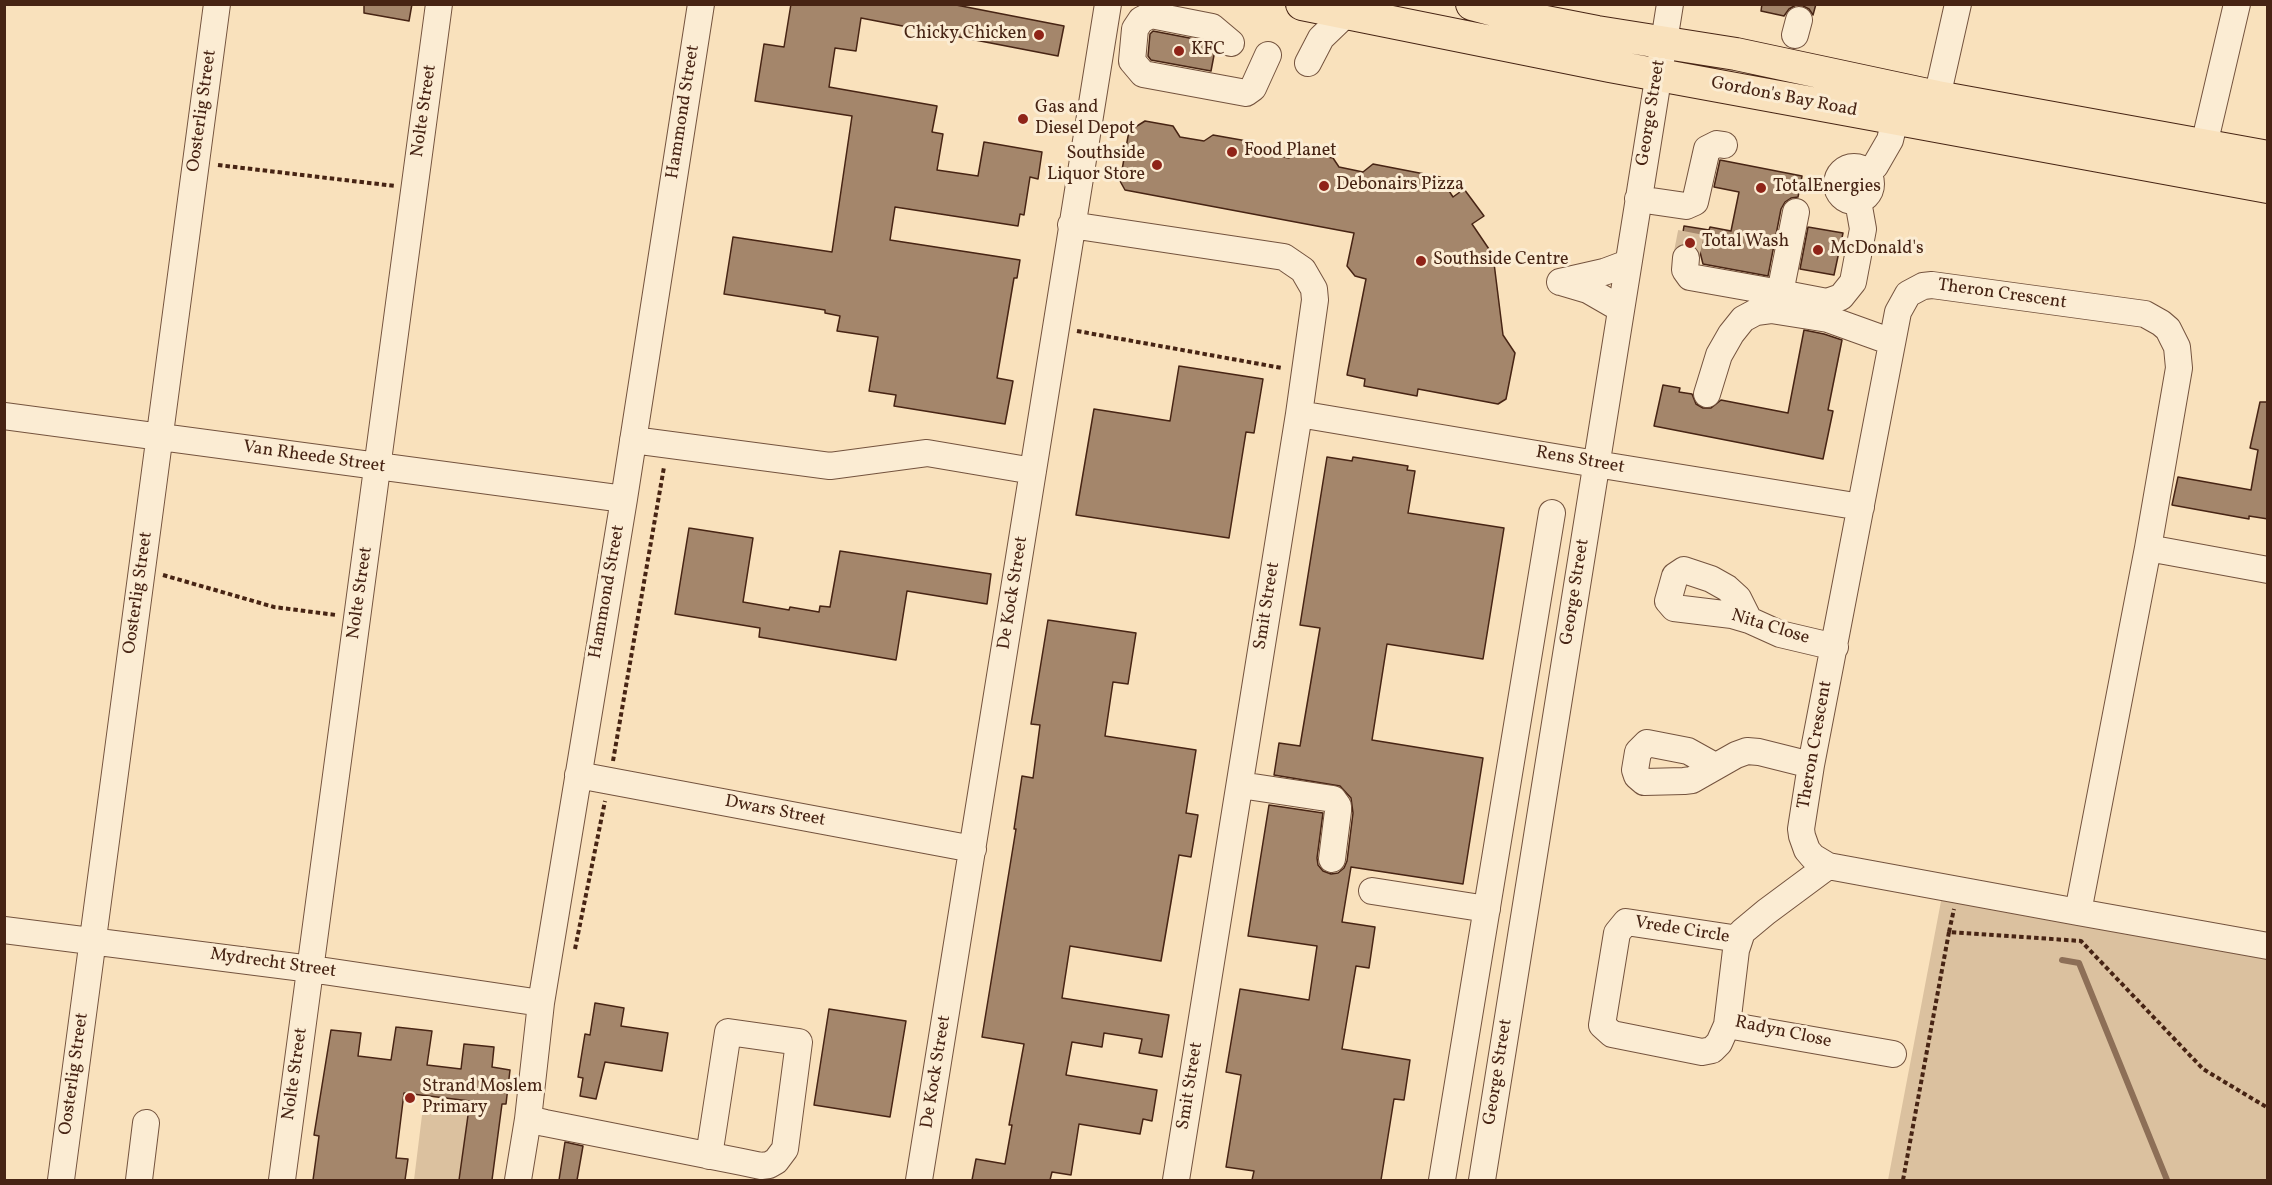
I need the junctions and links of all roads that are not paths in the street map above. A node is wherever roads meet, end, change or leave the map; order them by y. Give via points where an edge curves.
1 (217, 4) edge
2 (439, 4) edge
3 (701, 4) edge
4 (1108, 4) edge
5 (1302, 4) edge
6 (1473, 4) edge
7 (1670, 4) edge
8 (1958, 4) edge
9 (2236, 4) edge
10 (1347, 14) junction
11 (1664, 42) junction
12 (1231, 43) dead end
13 (1268, 55) dead end
14 (1308, 63) dead end
15 (1658, 75) junction
16 (1934, 111) junction
17 (1895, 119) junction
18 (1724, 144) dead end
19 (2268, 157) edge
20 (2200, 160) junction
21 (2268, 187) edge
22 (1638, 199) junction
23 (1796, 212) dead end
24 (1071, 225) junction
25 (1686, 258) tunnel mouth
26 (1628, 263) junction
27 (1780, 293) junction
28 (1621, 309) junction
29 (1892, 342) junction
30 (1707, 394) dead end
31 (1299, 414) junction
32 (4, 416) edge
33 (160, 437) junction
34 (633, 440) junction
35 (1596, 464) junction
36 (378, 466) junction
37 (1033, 471) junction
38 (624, 499) junction
39 (1861, 507) junction
40 (1552, 513) dead end
41 (2148, 548) junction
42 (2268, 570) edge
43 (1749, 620) junction
44 (1835, 647) junction
45 (1529, 649) junction
46 (1566, 656) junction
47 (1811, 765) junction
48 (1715, 766) junction
49 (578, 775) junction
50 (1240, 785) junction
51 (973, 849) junction
52 (1332, 859) dead end
53 (1828, 866) junction
54 (1372, 891) dead end
55 (1487, 909) junction
56 (2078, 912) junction
57 (4, 930) edge
58 (1739, 939) junction
59 (93, 941) junction
60 (2268, 946) edge
61 (311, 969) junction
62 (542, 1003) junction
63 (1727, 1024) junction
64 (1893, 1054) dead end
65 (1463, 1055) junction
66 (1501, 1060) junction
67 (528, 1119) junction
68 (146, 1123) dead end
69 (709, 1155) junction
70 (61, 1180) edge
71 (139, 1180) edge
72 (282, 1180) edge
73 (518, 1180) edge
74 (920, 1180) edge
75 (1176, 1180) edge
76 (1442, 1180) edge
77 (1482, 1180) edge

1 - 33 street, Oosterlig Street
2 - 36 street, Nolte Street
3 - 34 street, Hammond Street
4 - 24 street, De Kock Street
5 - 10 main road, Gordon's Bay Road
6 - 11 main road, Gordon's Bay Road via 1531,19
7 - 11 street, George Street
8 - 16 street
9 - 20 street
10 - 14 street via 1321,38
10 - 15 main road, Gordon's Bay Road
11 - 15 street, George Street
11 - 16 main road, Gordon's Bay Road via 1736,54
12 - 13 street via 1212,27 1150,15 1135,29 1132,61 1143,75 1246,93 1253,88
15 - 17 main road, Gordon's Bay Road
15 - 22 street, George Street
16 - 17 main road, Gordon's Bay Road
16 - 20 main road, Gordon's Bay Road
17 - 27 street via 1890,140 1867,172 1871,186 1858,201 1863,229 1850,288 1827,302
18 - 22 street via 1707,149 1689,217
19 - 20 main road, Gordon's Bay Road
20 - 21 main road, Gordon's Bay Road
22 - 26 street, George Street
23 - 27 street
24 - 31 street, Smit Street via 1273,254 1295,262 1310,279 1316,300
24 - 37 street, De Kock Street
25 - 27 street via 1685,270 1690,277
26 - 28 street, George Street
26 - 28 street via 1560,282 1588,290
28 - 35 street, George Street
29 - 30 street via 1828,319 1771,310 1756,312 1743,319 1731,334 1719,355
29 - 39 street, Theron Crescent
29 - 41 street, Theron Crescent via 1904,299 1915,289 1932,285 2145,314 2161,323 2177,347 2179,368
31 - 35 street, Rens Street
31 - 50 street, Smit Street
32 - 33 street, Van Rheede Street
33 - 36 street, Van Rheede Street
33 - 59 street, Oosterlig Street
34 - 37 street via 830,466 927,453
34 - 38 street, Hammond Street
35 - 39 street, Rens Street
35 - 46 street, George Street
36 - 38 street, Van Rheede Street
36 - 61 street, Nolte Street
37 - 51 street, De Kock Street
38 - 49 street, Hammond Street
39 - 44 street, Theron Crescent
40 - 45 street, George Street
41 - 42 street
41 - 56 street, Theron Crescent
43 - 43 street, Nita Close via 1670,605 1668,597 1675,576 1684,570 1727,588
43 - 44 street, Nita Close via 1780,634
44 - 47 street, Theron Crescent
45 - 46 street
45 - 55 street, George Street
46 - 66 street, George Street
47 - 48 street via 1747,751
47 - 53 street, Theron Crescent via 1802,836 1813,857
48 - 48 street via 1692,780 1644,782 1635,770 1638,752 1647,743 1688,751
49 - 51 street, Dwars Street
49 - 62 street, Hammond Street
50 - 52 street via 1333,799 1338,811
50 - 75 street, Smit Street
51 - 74 street, De Kock Street
53 - 56 street
53 - 58 street via 1759,918
54 - 55 street
55 - 65 street, George Street
56 - 60 street
57 - 59 street, Mydrecht Street
58 - 63 street, Radyn Close
58 - 63 street, Vrede Circle via 1626,922 1617,933 1601,1021 1612,1034 1702,1052 1719,1043
59 - 61 street, Mydrecht Street
59 - 70 street, Oosterlig Street
61 - 62 street, Mydrecht Street
61 - 72 street, Nolte Street
62 - 67 street, Hammond Street
63 - 64 street, Radyn Close
65 - 66 street
65 - 76 street, George Street
66 - 77 street, George Street
67 - 69 street
67 - 73 street, Hammond Street
68 - 71 street
69 - 69 street via 761,1166 782,1155 799,1042 728,1032

